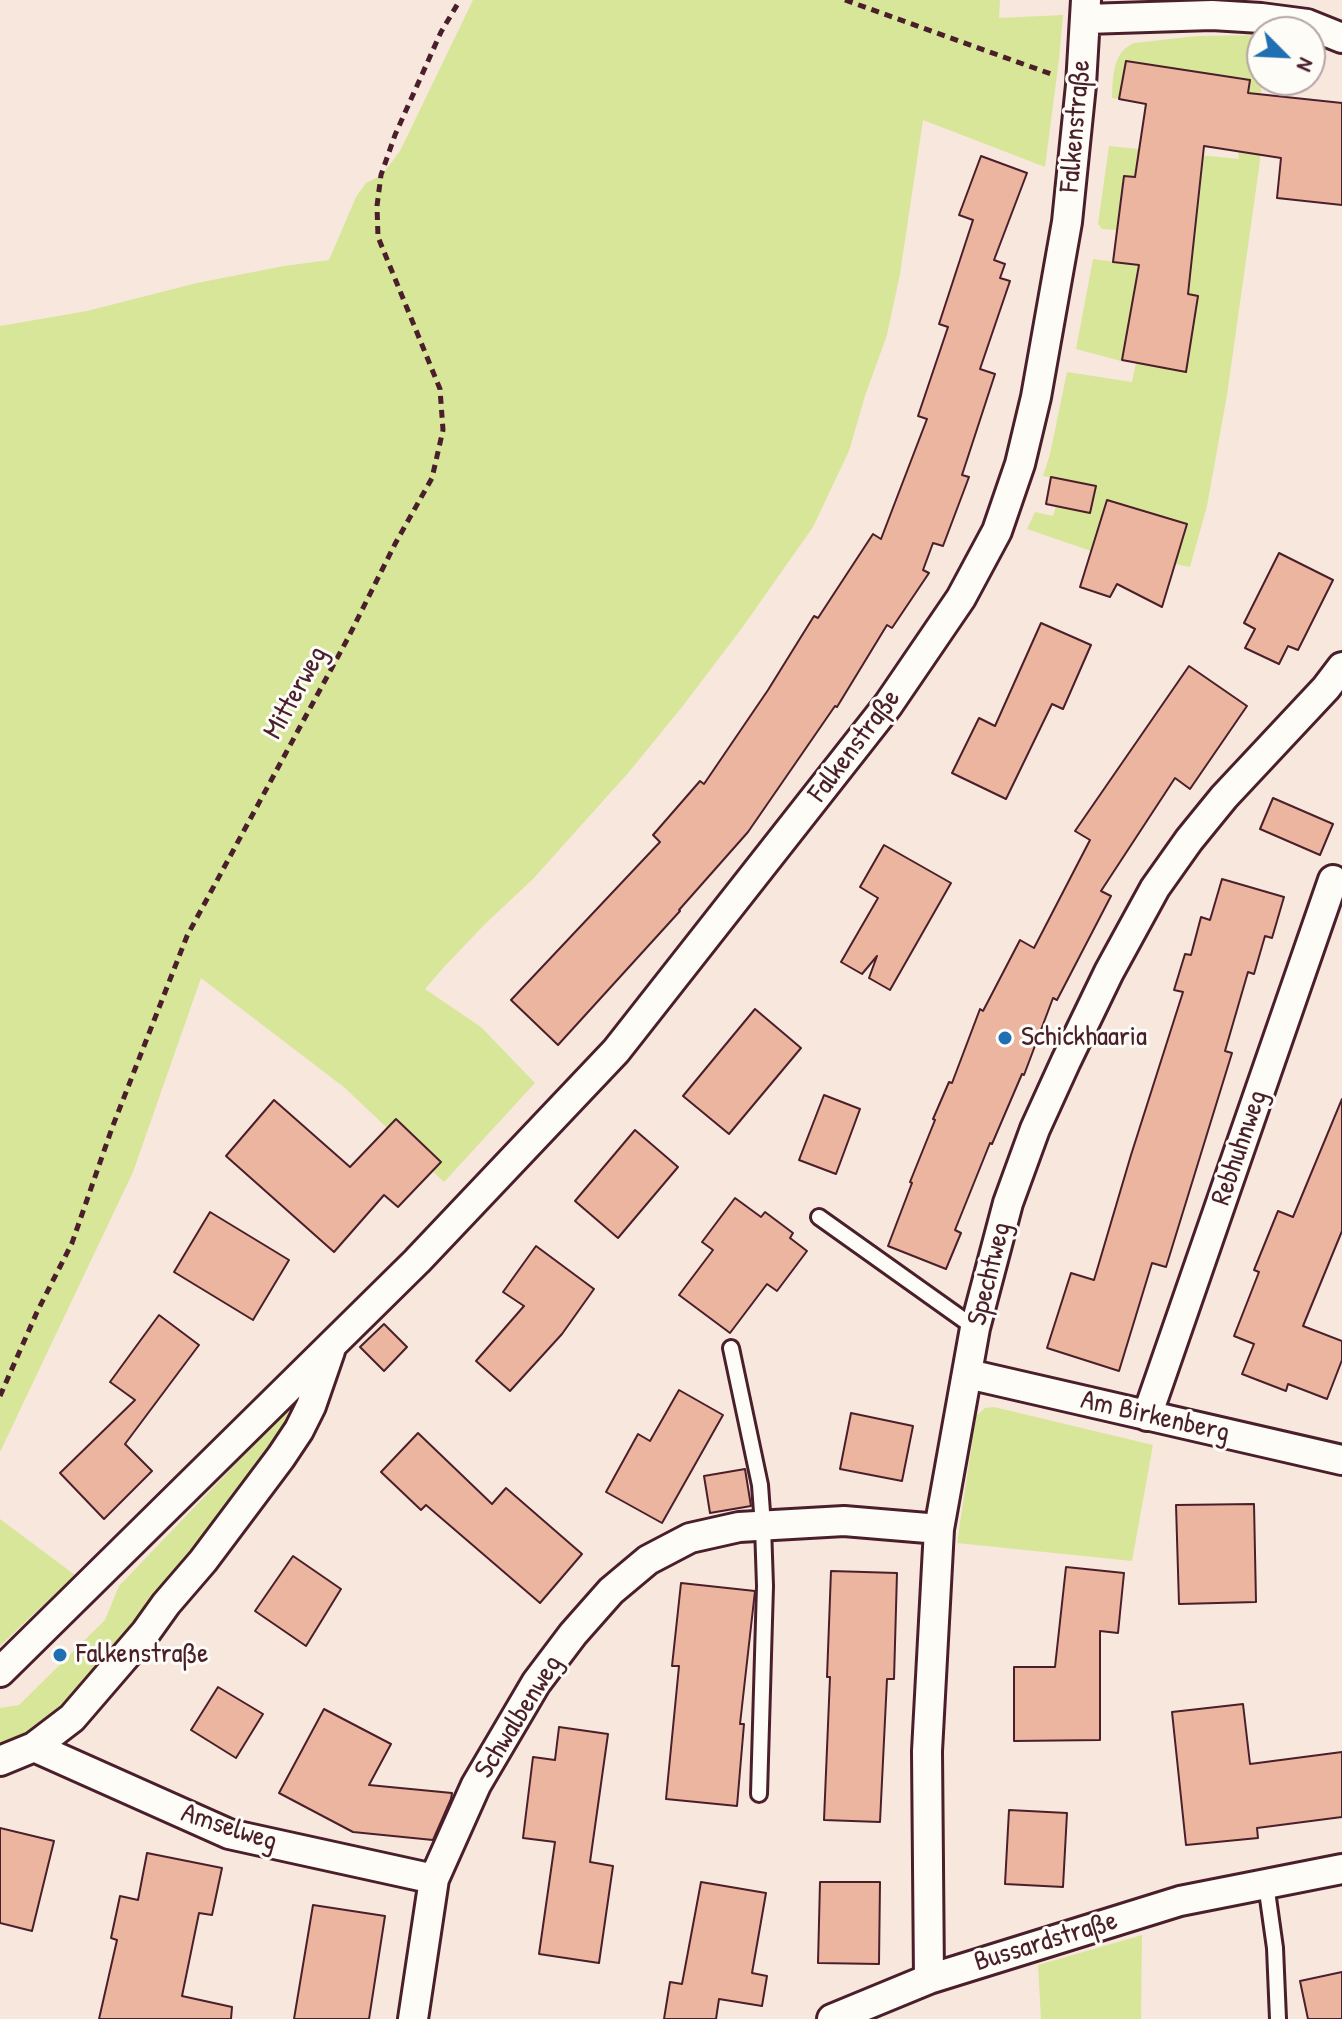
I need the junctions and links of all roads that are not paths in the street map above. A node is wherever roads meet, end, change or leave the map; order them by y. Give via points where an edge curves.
1 (1086, 10) edge
2 (1342, 38) edge
3 (1342, 667) edge
4 (1333, 880) dead end
5 (819, 1217) dead end
6 (975, 1328) junction
7 (331, 1346) junction
8 (731, 1348) dead end
9 (968, 1374) junction
10 (1147, 1416) junction
11 (1342, 1460) edge
12 (763, 1526) junction
13 (939, 1529) junction
14 (0, 1672) edge
15 (34, 1747) junction
16 (0, 1761) edge
17 (759, 1794) dead end
18 (1342, 1869) edge
19 (434, 1879) junction
20 (1266, 1884) junction
21 (929, 1979) junction
22 (413, 2019) edge
23 (832, 2019) edge
24 (1278, 2019) edge

1 - 2 street via 1249,17 1307,24
1 - 7 street, Falkenstraße via 1067,222 1036,397 997,531 961,598 888,705 616,1051
3 - 6 street, Spechtweg via 1224,797 1155,888 1035,1129 1008,1203
4 - 10 street, Rebhuhnweg
5 - 6 lane
6 - 9 street, Spechtweg
7 - 14 street, Falkenstraße
7 - 15 street, Falkenstraße via 311,1406 281,1457 146,1632 72,1718
8 - 12 lane via 760,1485
9 - 10 street, Am Birkenberg
9 - 13 street, Spechtweg
10 - 11 street, Am Birkenberg
12 - 13 street, Schwalbenweg via 844,1521
12 - 17 lane
12 - 19 street, Schwalbenweg via 690,1538 648,1560 611,1591 536,1683 476,1785
13 - 21 street, Spechtweg via 927,1751
15 - 16 street, Falkenstraße
15 - 19 street, Amselweg via 229,1834
18 - 20 street, Bussardstraße
19 - 22 street, Schwalbenweg
20 - 21 street, Bussardstraße via 1180,1901
20 - 24 lane
21 - 23 street, Bussardstraße

